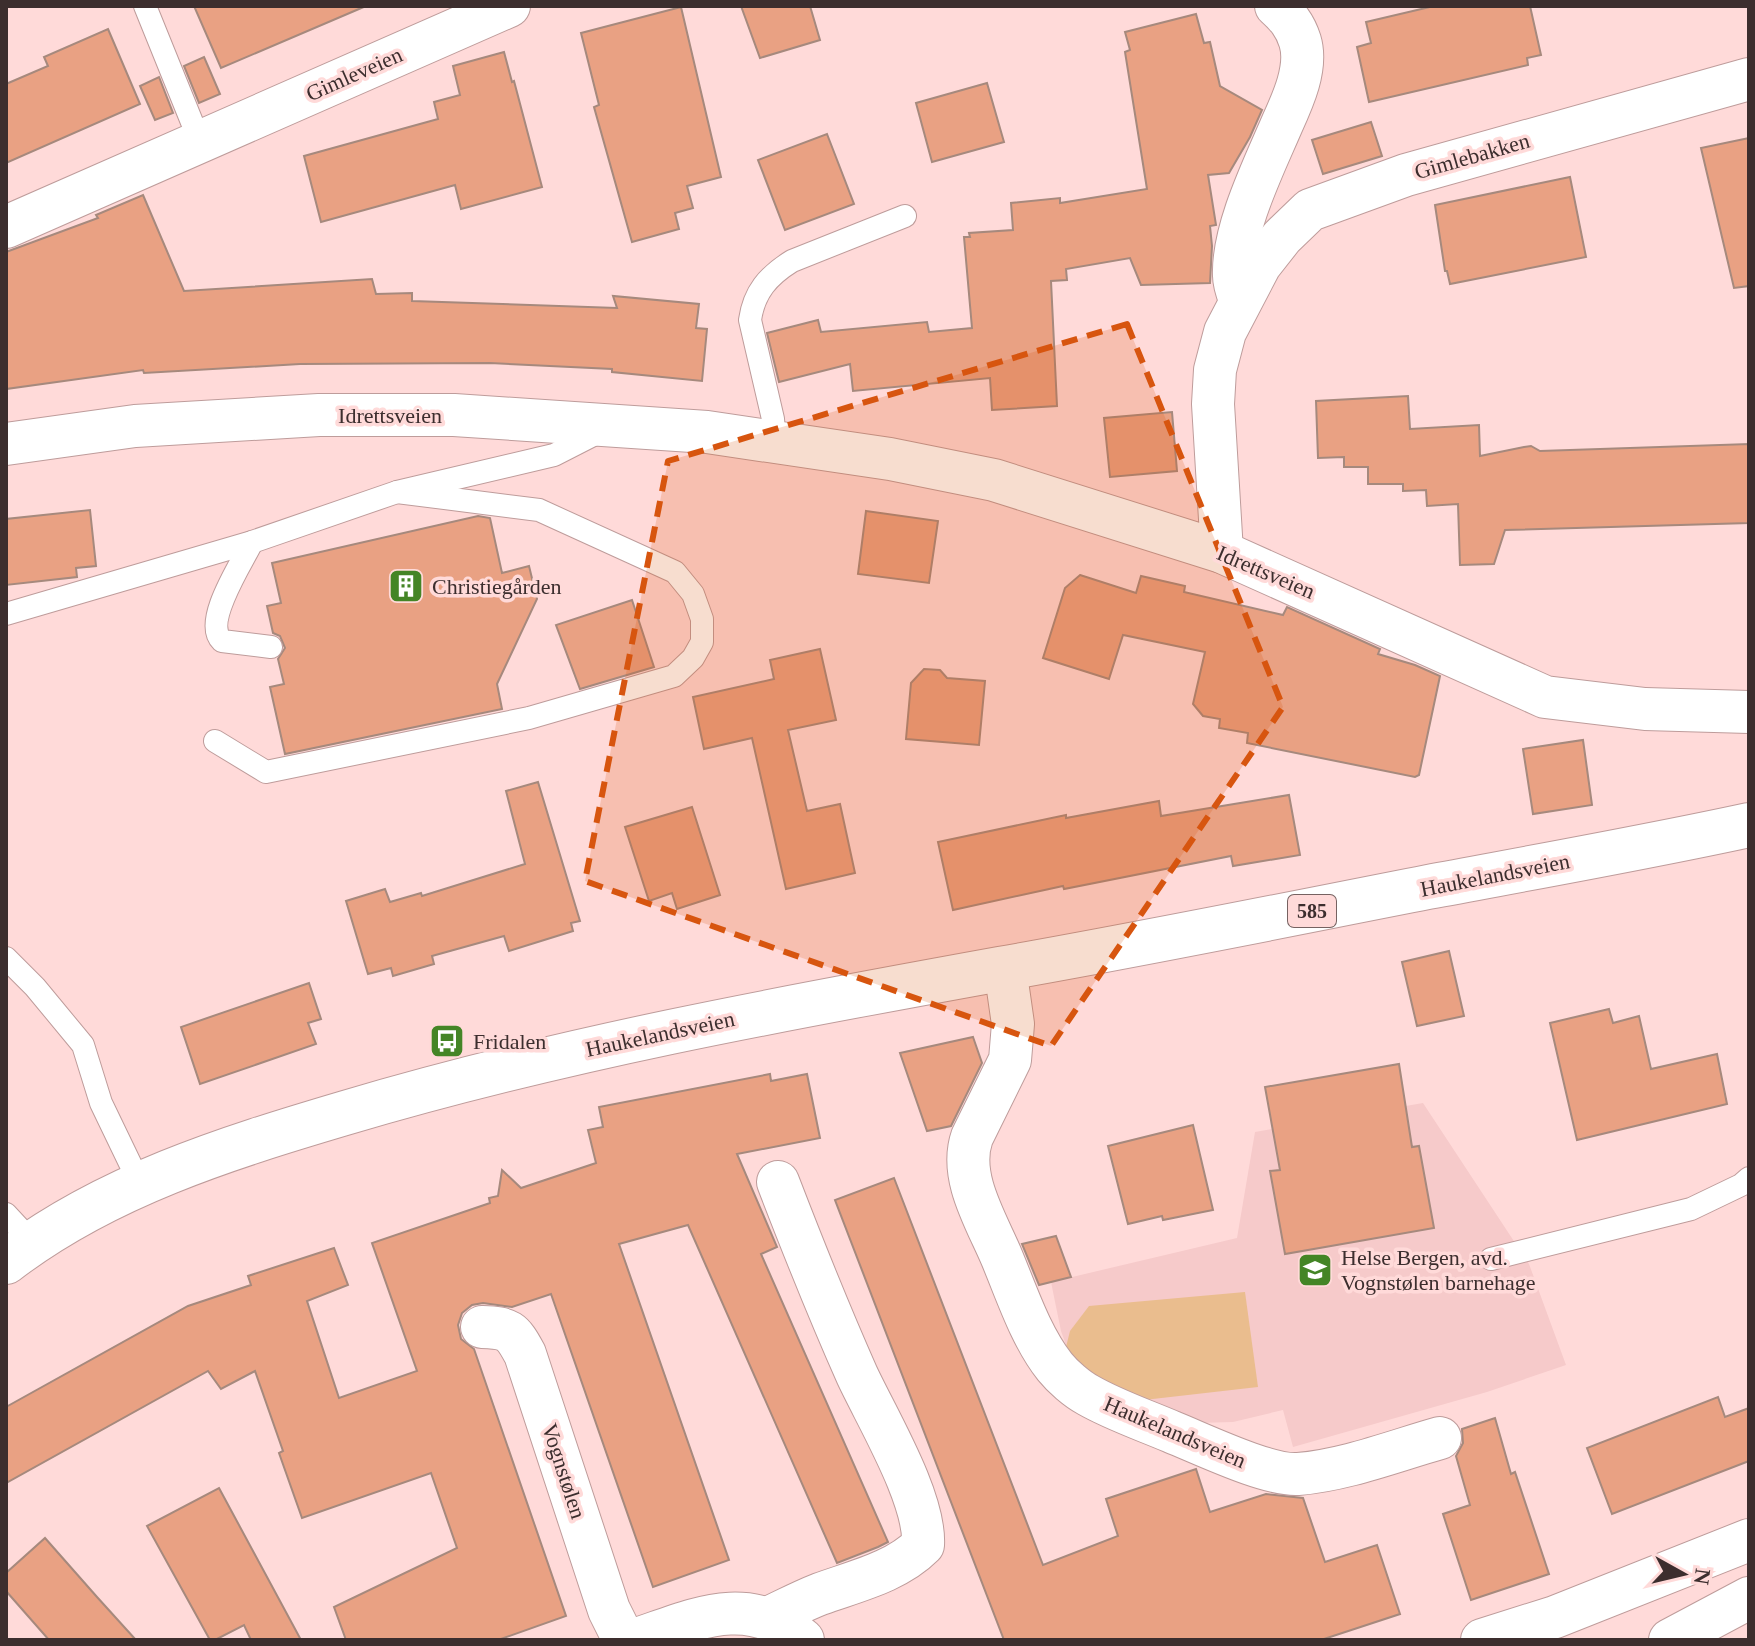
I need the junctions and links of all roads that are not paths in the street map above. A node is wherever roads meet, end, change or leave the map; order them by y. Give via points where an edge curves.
1 (145, 6) edge
2 (509, 6) edge
3 (1276, 6) edge
4 (1749, 79) edge
5 (200, 142) junction
6 (905, 216) dead end
7 (8, 220) edge
8 (1240, 301) junction
9 (615, 424) junction
10 (775, 442) junction
11 (6, 444) edge
12 (397, 492) junction
13 (252, 542) junction
14 (1222, 552) junction
15 (6, 614) edge
16 (271, 647) dead end
17 (1749, 712) edge
18 (215, 741) dead end
19 (1749, 825) edge
20 (6, 958) edge
21 (1005, 968) junction
22 (57, 991) dead end
23 (83, 1045) junction
24 (1749, 1178) edge
25 (778, 1182) dead end
26 (140, 1184) junction
27 (15, 1240) edge
28 (1491, 1259) dead end
29 (482, 1327) dead end
30 (1440, 1438) dead end
31 (1749, 1540) edge
32 (1749, 1598) edge
33 (785, 1629) edge
34 (624, 1640) edge
35 (634, 1640) edge
36 (1482, 1640) edge
37 (1670, 1640) edge

1 - 5 lane
2 - 5 street, Gimleveien
3 - 8 street via 1291,19 1301,43 1301,70 1234,256 1233,280
4 - 8 street, Gimlebakken via 1406,175 1310,210 1260,265
5 - 7 street, Gimleveien
6 - 10 lane via 792,261 765,282 750,320
8 - 14 street, Gimlebakken via 1215,370
9 - 10 street, Idrettsveien
9 - 11 street, Idrettsveien via 454,415 319,415 135,426
9 - 12 lane via 554,455
10 - 14 street, Idrettsveien via 994,480
12 - 13 lane
12 - 18 lane via 539,510 675,572 693,594 702,619 702,642 674,676 529,718 266,772
13 - 15 lane
13 - 16 lane via 215,625 222,641
14 - 17 street, Idrettsveien via 1545,697 1645,709
19 - 21 main road, Haukelandsveien / 585
20 - 23 lane
21 - 26 main road, Haukelandsveien / 585 via 514,1066 304,1125
21 - 30 street, Haukelandsveien via 1012,1051 972,1137 968,1165 1020,1300 1058,1370 1086,1394 1119,1410 1249,1464 1294,1475 1332,1470
22 - 23 lane
23 - 26 lane via 101,1103
24 - 28 lane via 1691,1209
25 - 33 street via 904,1474 924,1534 923,1545 901,1562 821,1594
26 - 27 main road, Haukelandsveien / 585
29 - 34 street, Vognstølen via 503,1328 525,1354 609,1610
31 - 36 street via 1555,1617
32 - 37 street
33 - 35 street via 750,1613 730,1611

